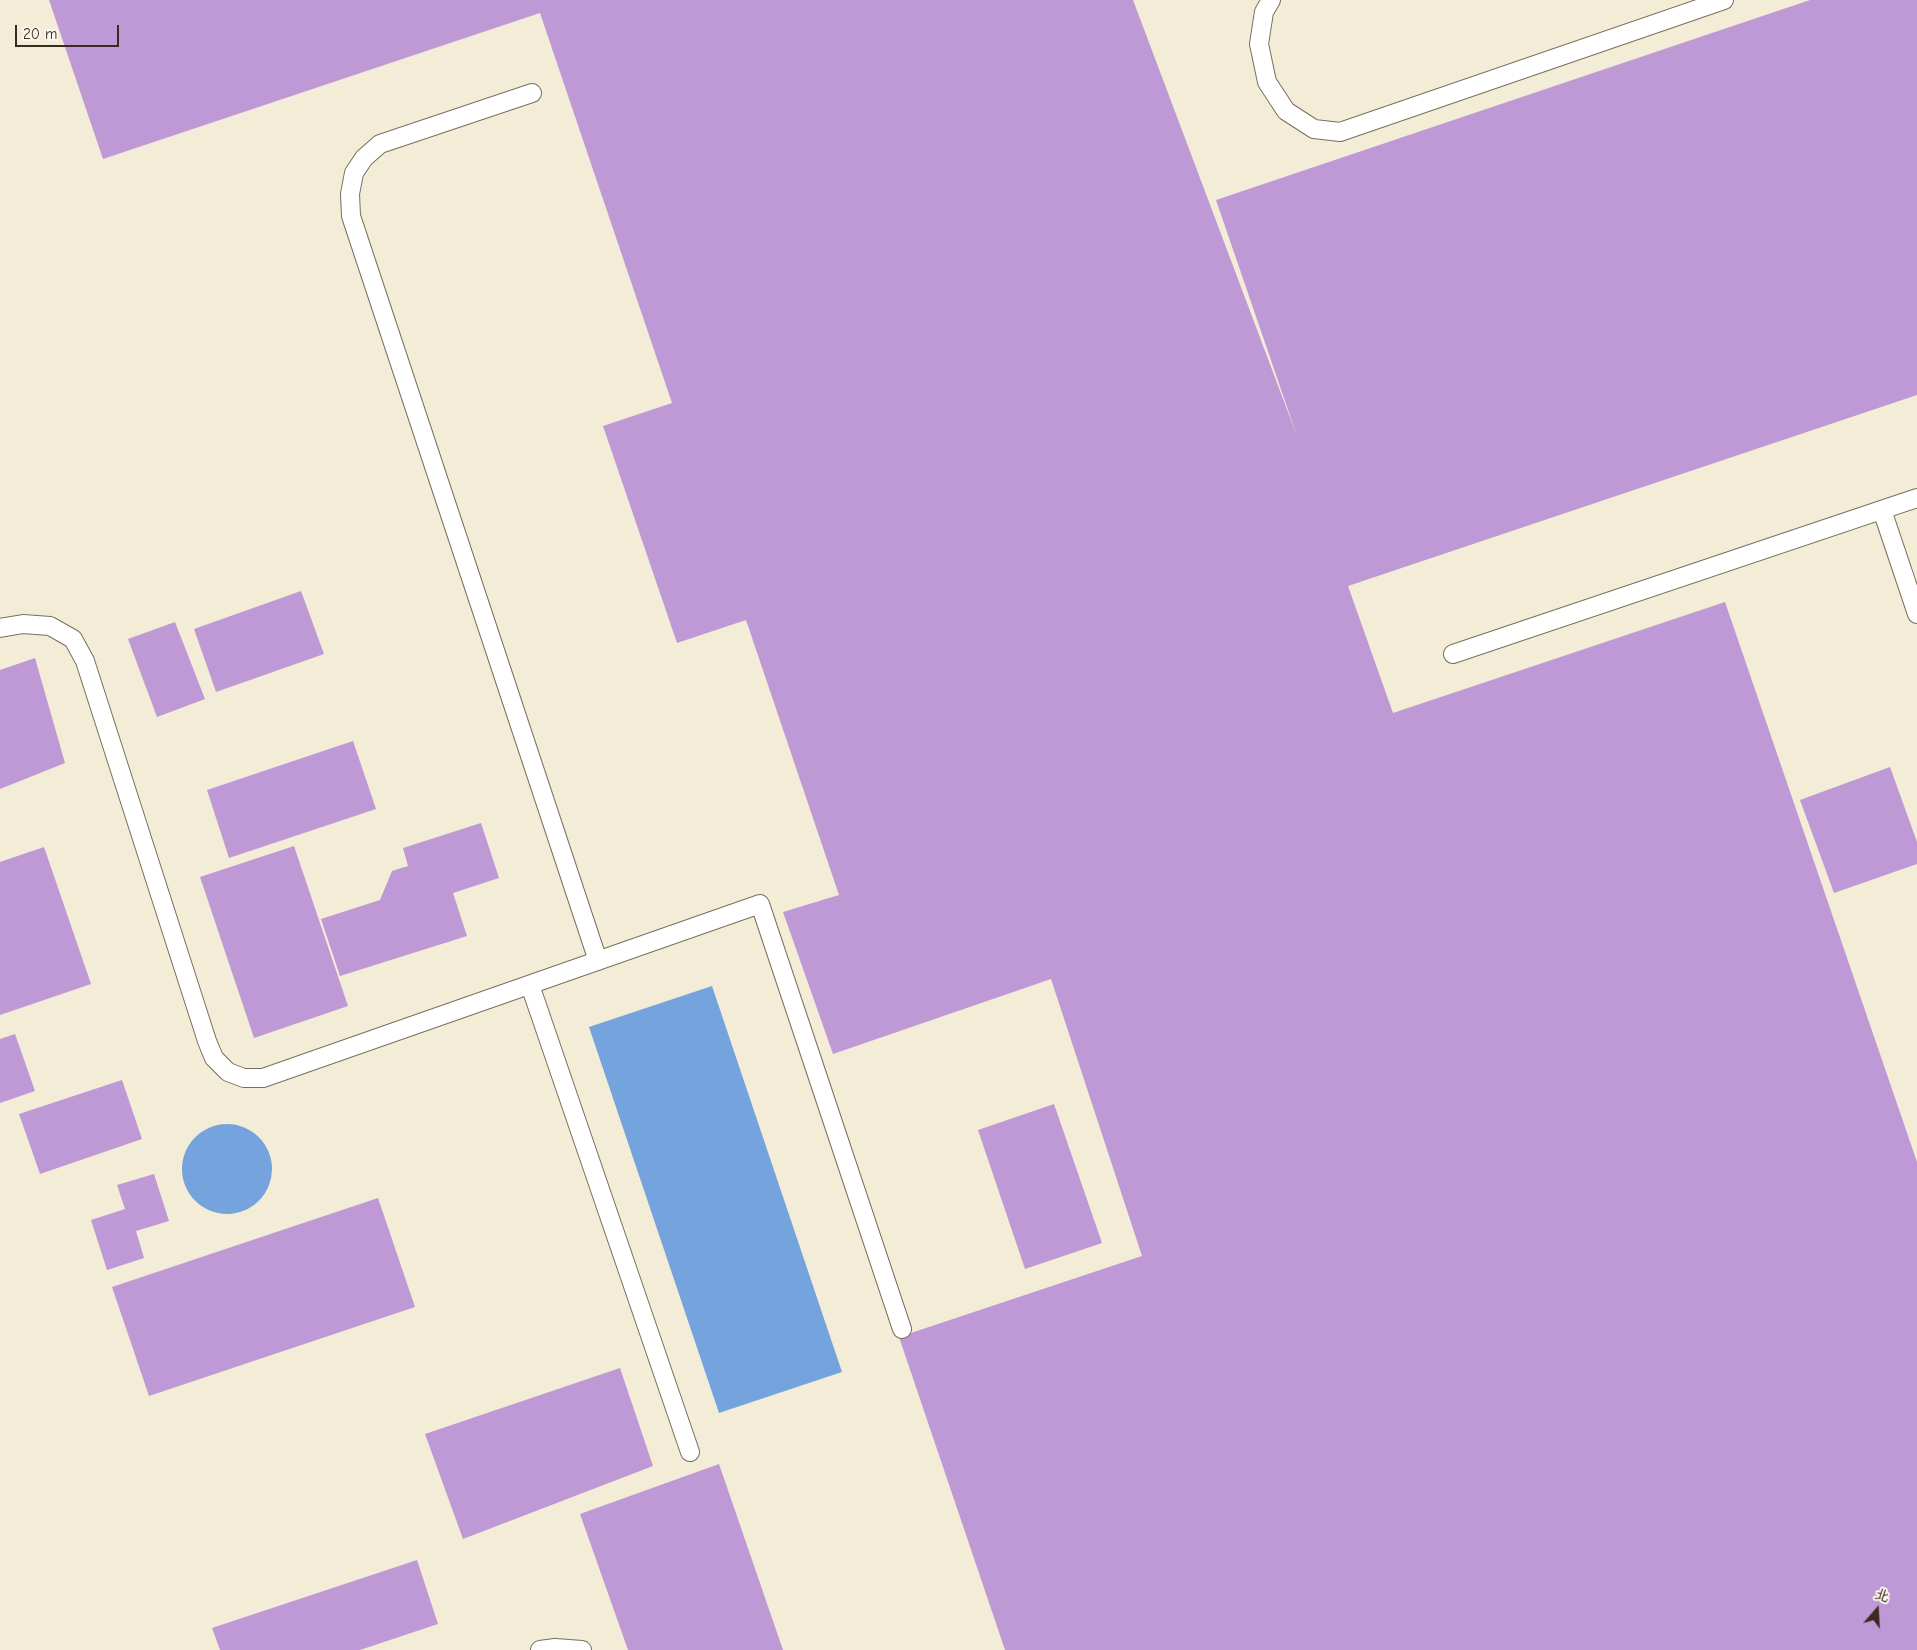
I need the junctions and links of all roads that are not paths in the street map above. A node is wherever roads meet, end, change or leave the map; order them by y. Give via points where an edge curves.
1 (1271, 0) edge
2 (1724, 0) edge
3 (532, 94) dead end
4 (1917, 498) edge
5 (1882, 510) junction
6 (1917, 614) edge
7 (0, 628) edge
8 (1453, 654) dead end
9 (598, 961) junction
10 (530, 984) junction
11 (902, 1329) dead end
12 (690, 1452) dead end
13 (540, 1650) edge
14 (582, 1650) edge

1 - 2 lane via 1264,12 1259,44 1268,82 1286,111 1314,129 1340,132
3 - 9 lane via 380,144 364,158 354,173 350,194 351,216
4 - 5 lane
5 - 6 lane
5 - 8 lane
7 - 10 lane via 23,624 50,626 73,639 85,661 207,1041 214,1058 228,1072 244,1078 264,1078
9 - 10 lane
9 - 11 lane via 760,904
10 - 12 lane
13 - 14 lane

